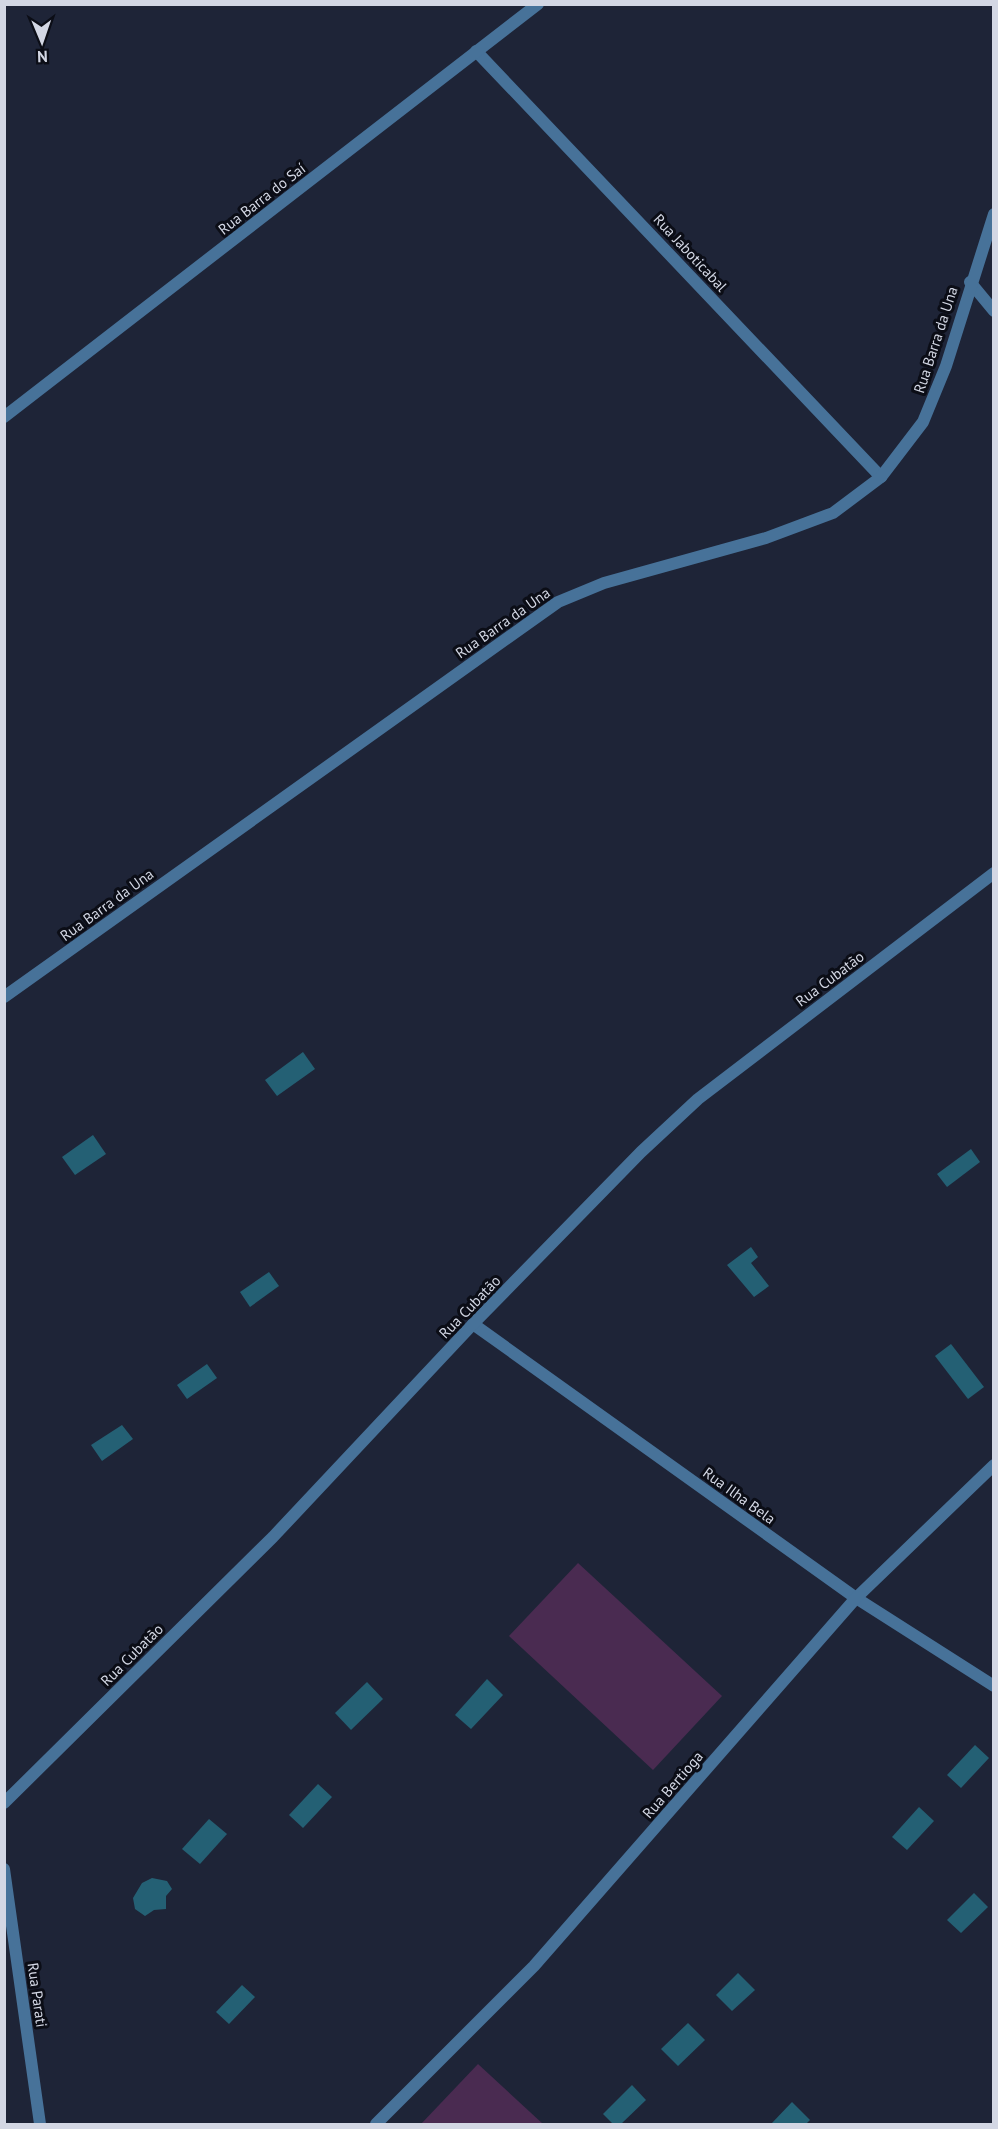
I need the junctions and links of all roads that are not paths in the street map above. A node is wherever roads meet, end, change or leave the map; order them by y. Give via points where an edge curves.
1 (538, 4) edge
2 (476, 51) junction
3 (993, 214) edge
4 (970, 282) junction
5 (993, 311) edge
6 (4, 417) edge
7 (881, 477) junction
8 (993, 873) edge
9 (4, 997) edge
10 (473, 1324) junction
11 (993, 1465) edge
12 (856, 1599) junction
13 (993, 1686) edge
14 (4, 1803) edge
15 (4, 1869) edge
16 (40, 2124) edge
17 (375, 2124) edge

1 - 2 street, Rua Barra do Saí
2 - 6 street, Rua Barra do Saí
2 - 7 street, Rua Jaboticabal
3 - 4 street, Rua Barra da Una
4 - 5 street
4 - 7 street, Rua Barra da Una via 946,366 923,422
7 - 9 street, Rua Barra da Una via 833,513 766,538 604,583 558,602
8 - 10 street, Rua Cubatão via 698,1099
10 - 12 street, Rua Ilha Bela
10 - 14 street, Rua Cubatão via 273,1537
11 - 12 street, Rua Bertioga
12 - 13 street, Rua Ilha Bela
12 - 17 street, Rua Bertioga via 534,1966
15 - 16 street, Rua Parati

